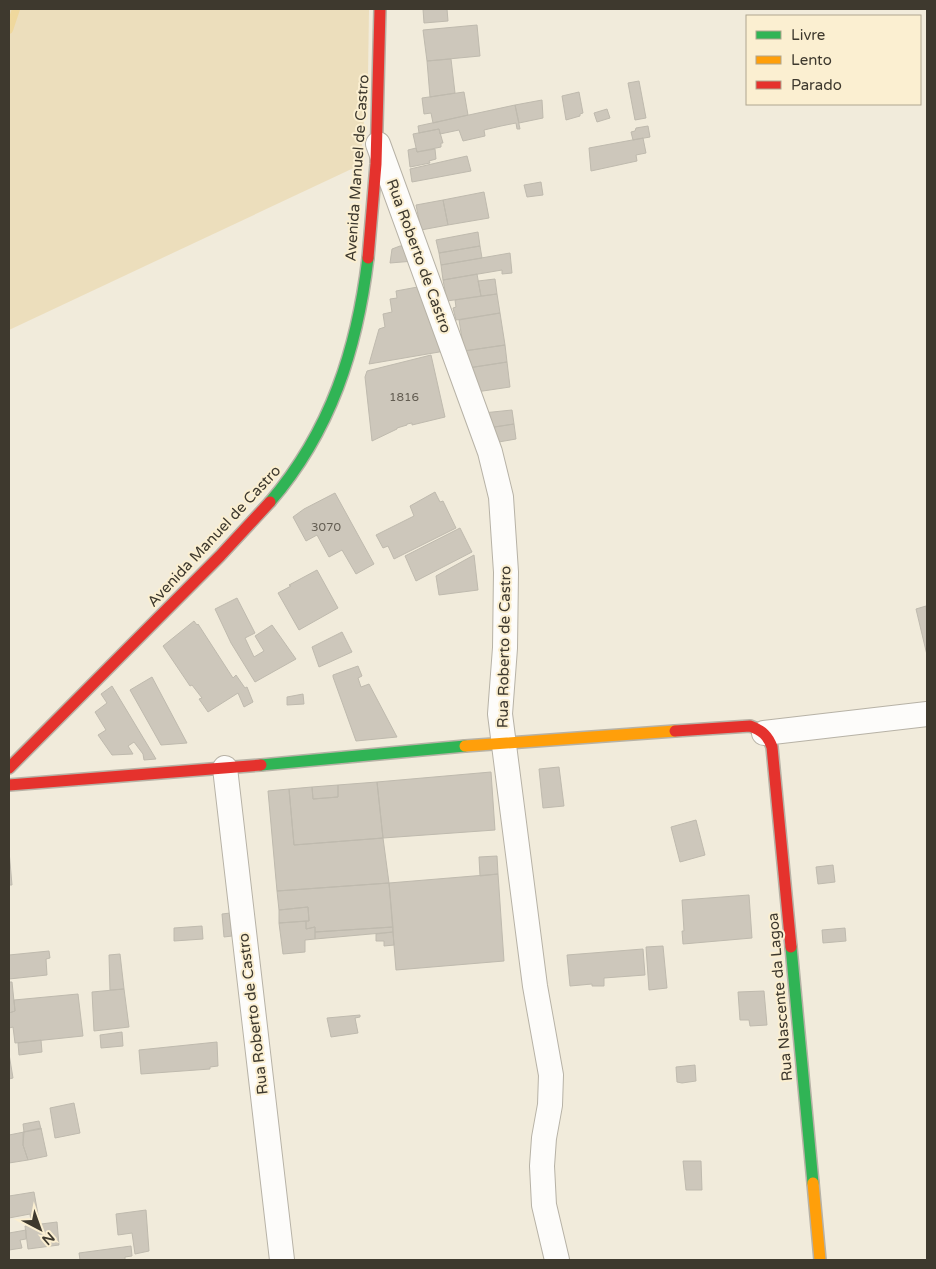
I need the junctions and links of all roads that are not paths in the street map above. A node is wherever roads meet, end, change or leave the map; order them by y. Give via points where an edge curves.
1 (380, 9) edge
2 (376, 140) junction
3 (927, 714) edge
4 (764, 733) junction
5 (503, 743) junction
6 (9, 768) edge
7 (225, 768) junction
8 (9, 785) edge
9 (282, 1260) edge
10 (557, 1260) edge
11 (820, 1260) edge

1 - 2 street, Avenida Manuel de Castro
2 - 5 street, Rua Roberto de Castro via 490,452 501,497 506,572 500,714
2 - 6 street, Avenida Manuel de Castro via 371,231 356,329 326,418 311,448 275,498
3 - 4 street
4 - 5 street via 750,726
4 - 11 street, Rua Nascente da Lagoa via 772,747
5 - 7 street
5 - 10 street, Rua Roberto de Castro via 550,1076 550,1105 542,1166 544,1205
7 - 8 street
7 - 9 street, Rua Roberto de Castro

